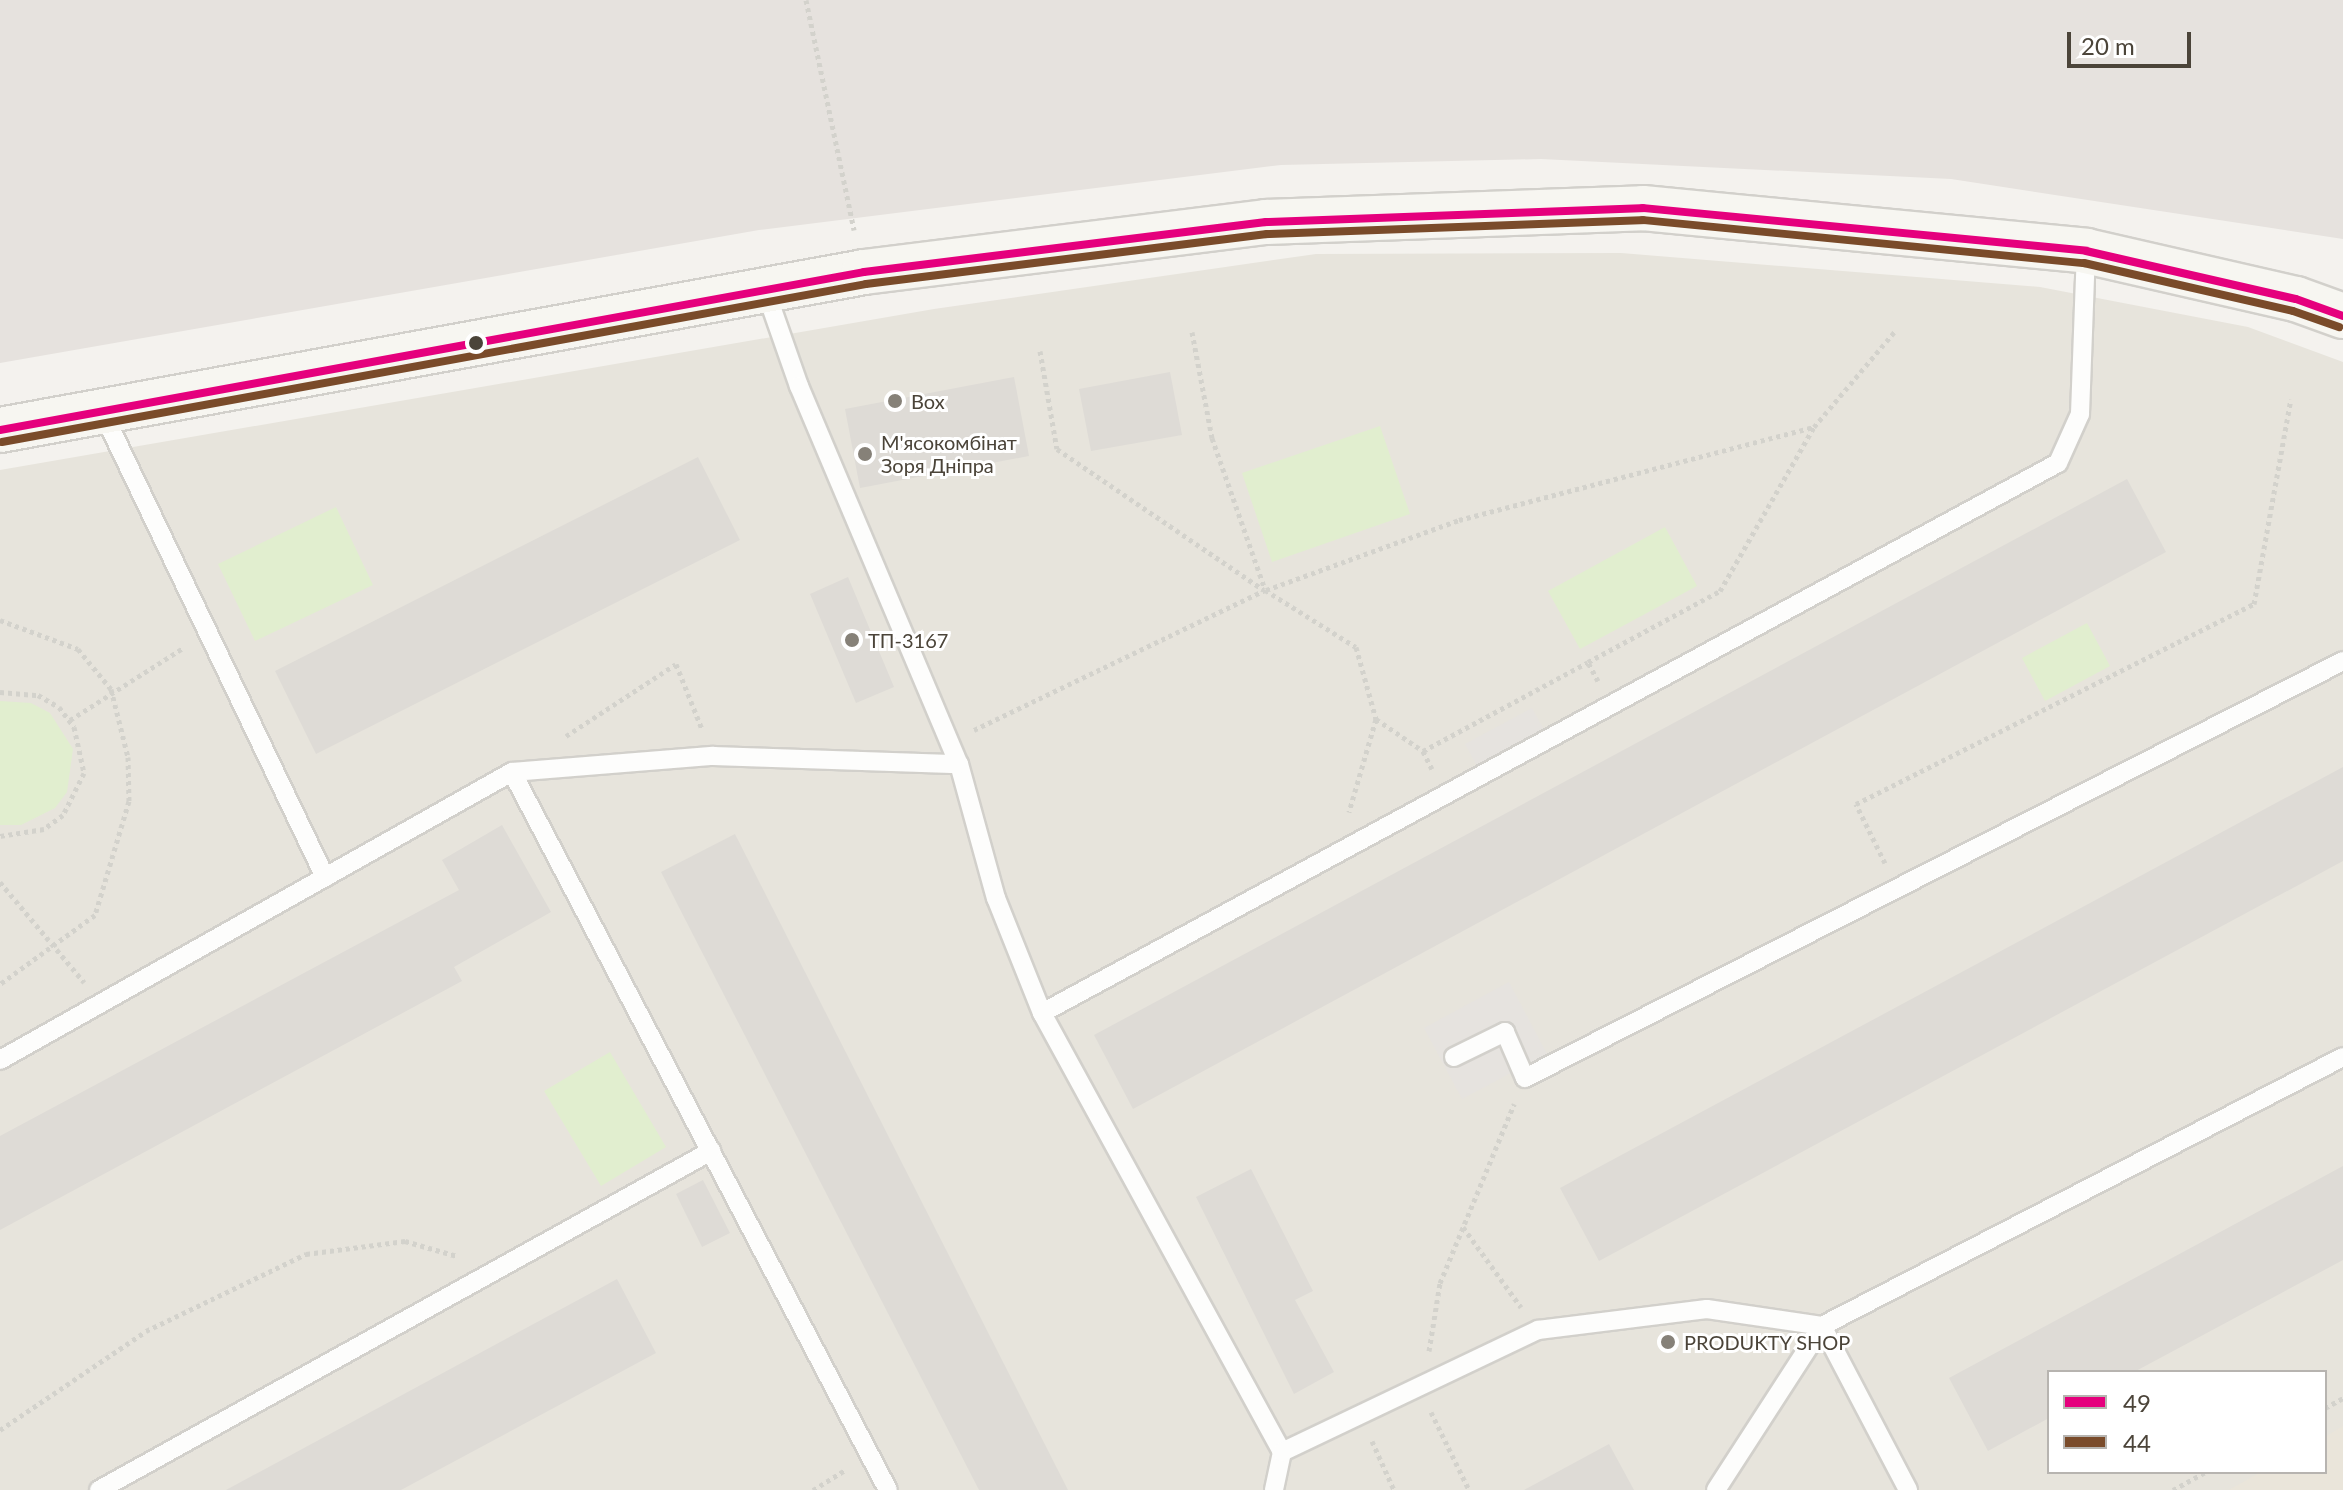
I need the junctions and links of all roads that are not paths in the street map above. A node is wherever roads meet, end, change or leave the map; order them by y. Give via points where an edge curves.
1 (2086, 251) junction
2 (765, 289) junction
3 (2343, 316) edge
4 (102, 411) junction
5 (0, 430) edge
6 (2343, 661) edge
7 (959, 764) junction
8 (512, 772) junction
9 (325, 877) junction
10 (1042, 1013) junction
11 (1454, 1057) dead end
12 (2343, 1057) edge
13 (0, 1060) edge
14 (711, 1151) junction
15 (1822, 1326) junction
16 (1282, 1452) junction
17 (99, 1490) edge
18 (888, 1490) edge
19 (1274, 1490) edge
20 (1716, 1490) edge
21 (1908, 1490) edge

1 - 2 street via 1643,208 1266,222
1 - 3 street via 2296,299
1 - 10 lane via 2080,414 2058,463
2 - 4 street
2 - 7 lane via 799,386
4 - 5 street
4 - 9 lane
6 - 11 lane via 1525,1078 1505,1032
7 - 8 lane via 713,756
7 - 10 lane via 996,898
8 - 9 lane
8 - 14 lane
9 - 13 lane
10 - 16 lane
12 - 15 lane
14 - 17 lane
14 - 18 lane
15 - 16 lane via 1707,1309 1538,1330
15 - 20 lane
15 - 21 lane
16 - 19 lane

